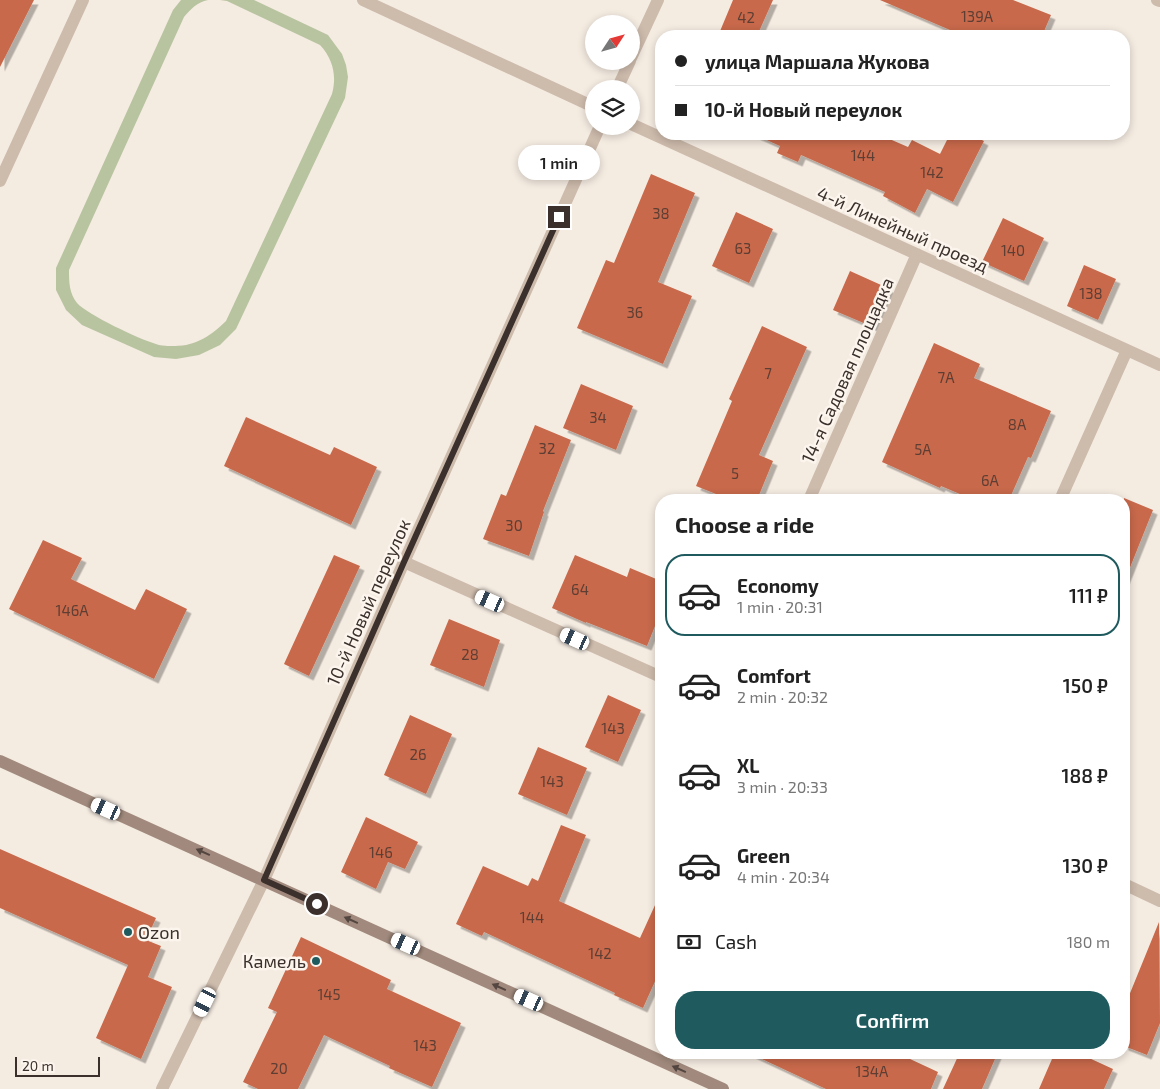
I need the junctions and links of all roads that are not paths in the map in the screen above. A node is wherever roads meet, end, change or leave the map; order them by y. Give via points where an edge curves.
1 (83, 0) edge
2 (363, 0) edge
3 (658, 0) edge
4 (640, 40) edge
5 (585, 103) edge
6 (640, 128) edge
7 (596, 135) edge
8 (655, 135) edge
9 (666, 140) edge
10 (0, 181) edge
11 (917, 254) junction
12 (1126, 350) junction
13 (1160, 365) edge
14 (812, 494) edge
15 (1063, 494) edge
16 (404, 562) junction
17 (655, 674) edge
18 (0, 761) edge
19 (264, 880) junction
20 (1130, 887) edge
21 (1160, 900) edge
22 (655, 1058) edge
23 (657, 1059) edge
24 (162, 1089) edge
25 (723, 1089) edge

1 - 10 street
2 - 5 street
3 - 4 street
6 - 8 street, 4-й Линейный проезд
7 - 16 street, 10-й Новый переулок
9 - 11 street, 4-й Линейный проезд
11 - 12 street, 4-й Линейный проезд
11 - 14 street, 14-я Садовая площадка
12 - 13 street, 4-й Линейный проезд
12 - 15 street
16 - 17 street
16 - 19 street, 10-й Новый переулок
19 -> 18 main road
22 -> 19 main road
19 - 24 street, 10-й Новый переулок
20 - 21 street
25 -> 23 main road

